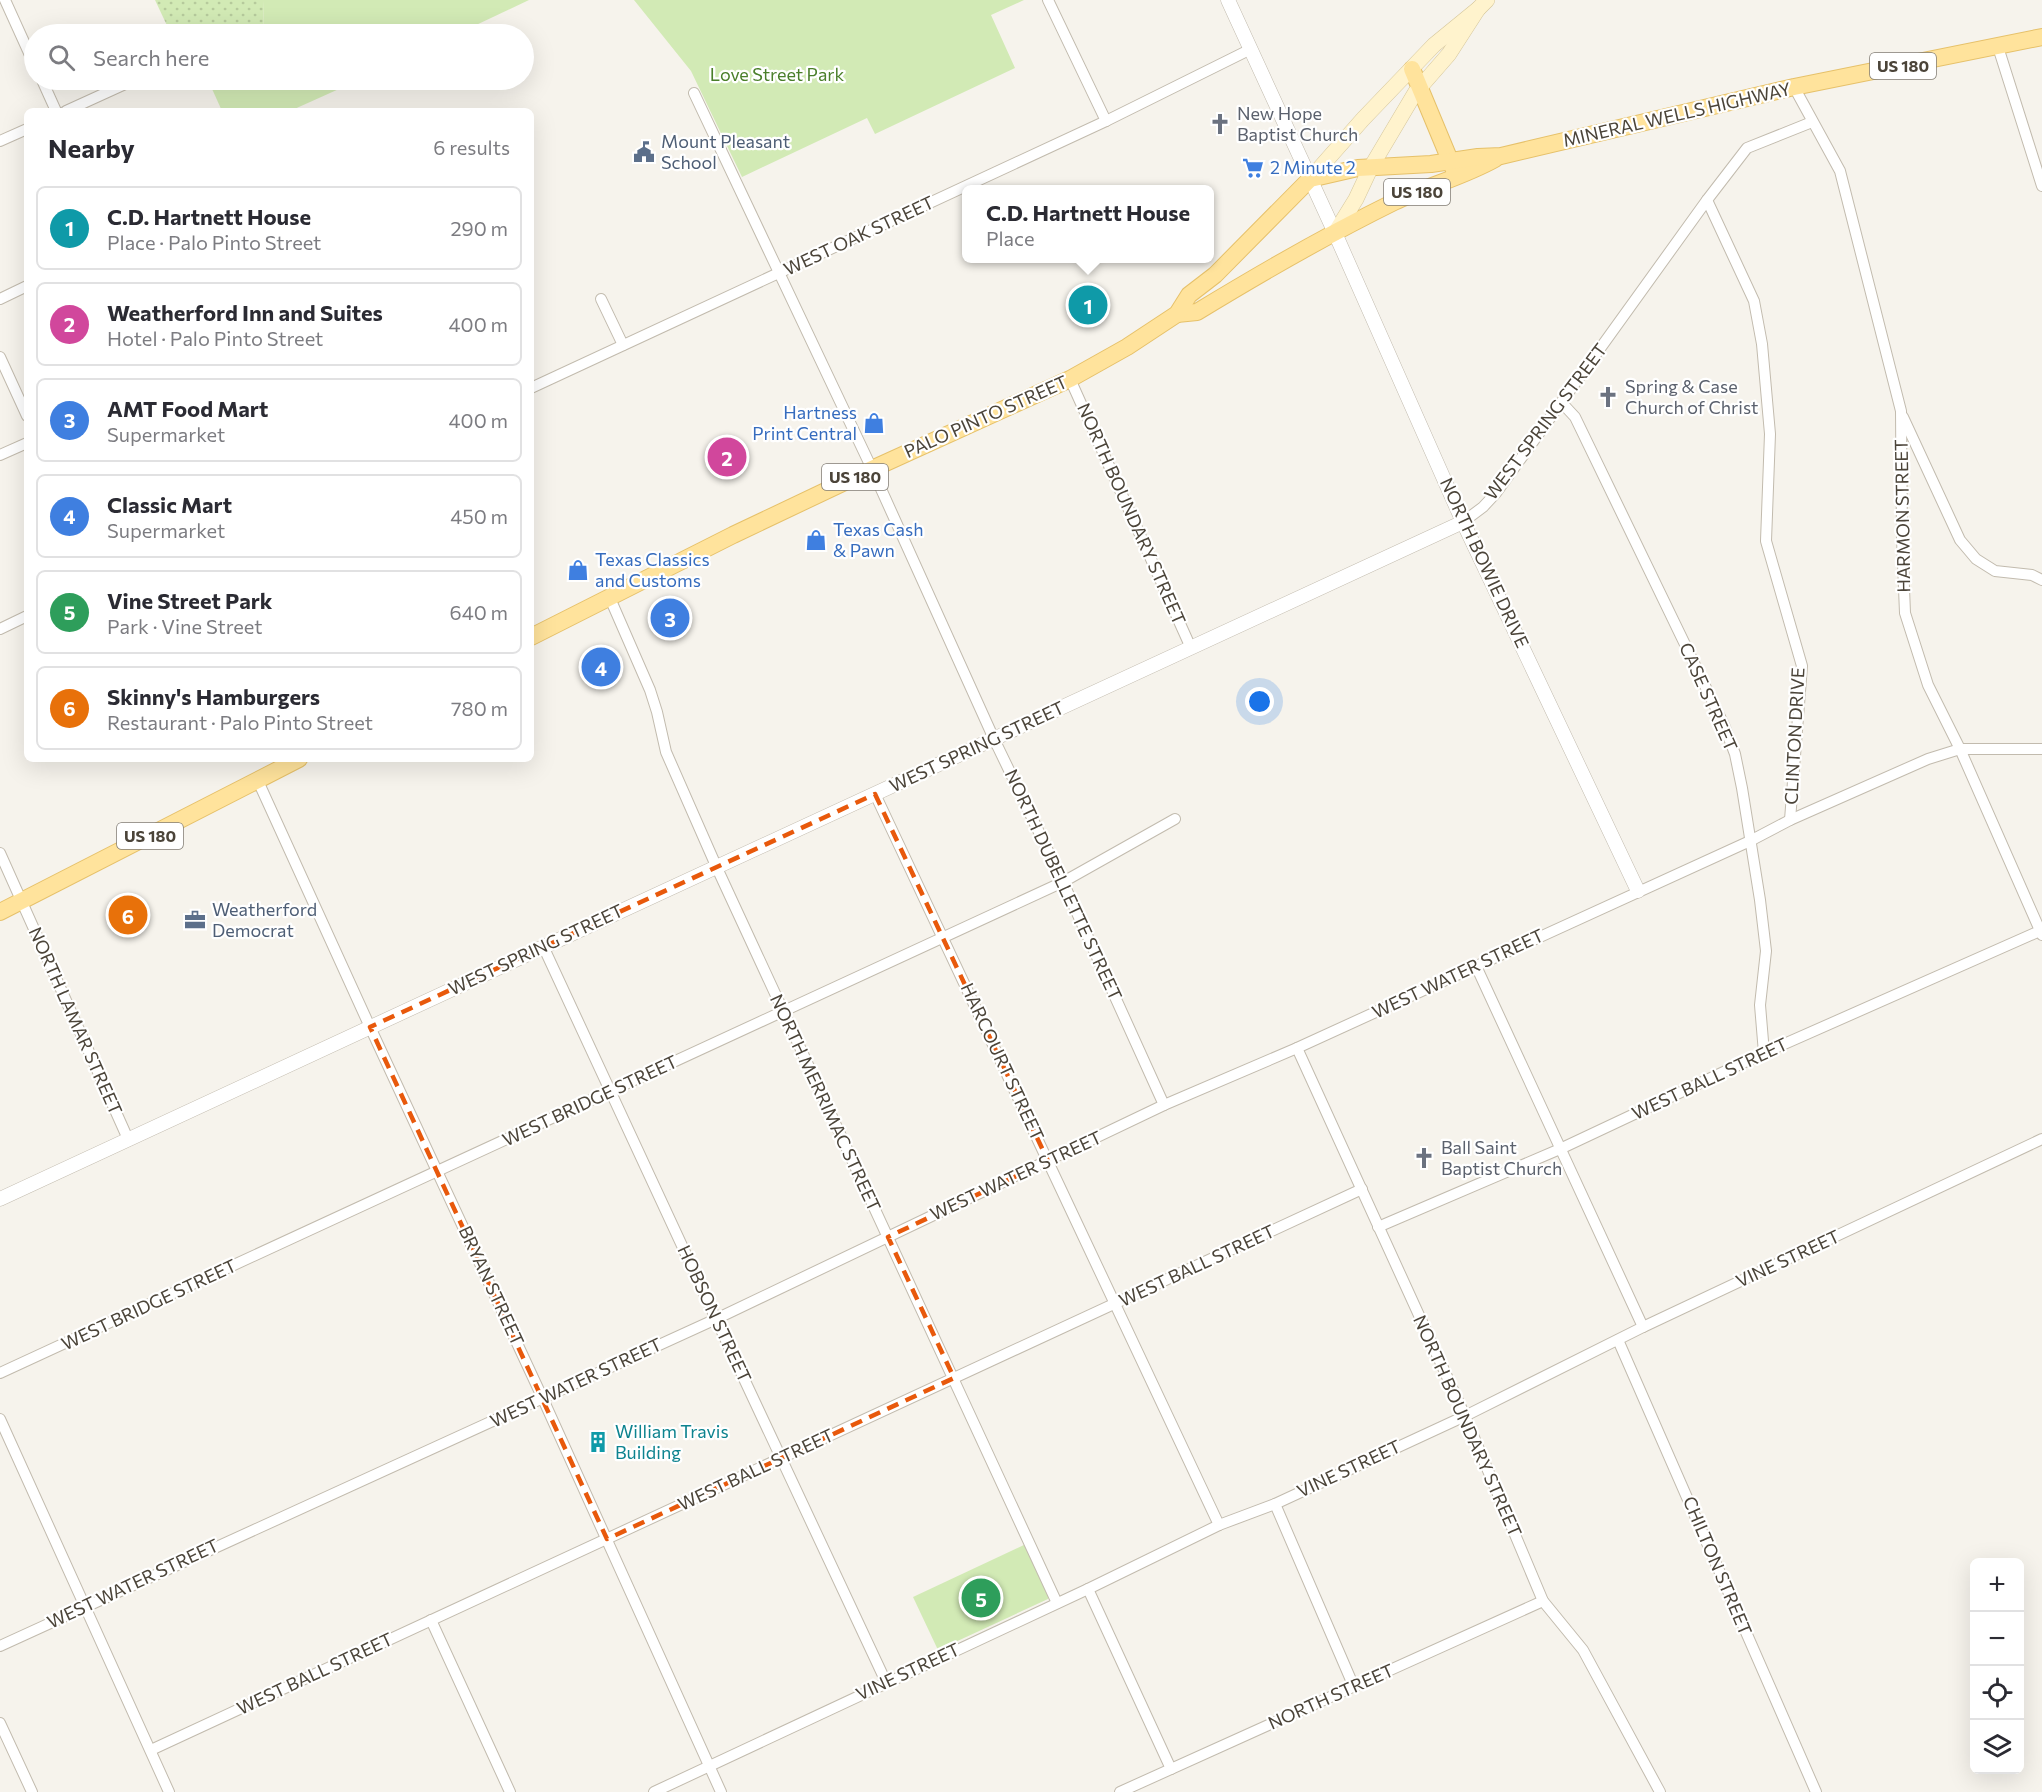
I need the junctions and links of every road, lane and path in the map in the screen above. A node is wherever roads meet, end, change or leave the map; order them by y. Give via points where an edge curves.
1 (6, 0) edge
2 (1048, 0) edge
3 (1228, 0) edge
4 (1483, 5) edge
5 (2042, 37) edge
6 (24, 40) edge
7 (1998, 47) junction
8 (1251, 49) junction
9 (1412, 69) junction
10 (1420, 87) junction
11 (1794, 87) junction
12 (47, 90) edge
13 (112, 90) edge
14 (694, 93) dead end
15 (55, 108) edge
16 (73, 108) edge
17 (1106, 121) junction
18 (1812, 122) junction
19 (24, 130) edge
20 (0, 141) edge
21 (1371, 167) junction
22 (1453, 169) junction
23 (1310, 179) junction
24 (970, 185) edge
25 (2042, 186) edge
26 (962, 189) edge
27 (1707, 200) junction
28 (1335, 232) junction
29 (780, 274) junction
30 (1220, 284) junction
31 (24, 287) edge
32 (0, 299) edge
33 (601, 299) dead end
34 (623, 345) junction
35 (0, 357) edge
36 (1070, 380) junction
37 (534, 387) edge
38 (1562, 404) junction
39 (24, 409) edge
40 (1901, 411) junction
41 (24, 444) edge
42 (0, 455) edge
43 (872, 469) junction
44 (1464, 522) junction
45 (2042, 580) edge
46 (609, 596) junction
47 (24, 617) edge
48 (0, 629) edge
49 (534, 635) edge
50 (1191, 648) junction
51 (994, 739) junction
52 (1960, 749) junction
53 (2042, 749) edge
54 (293, 762) edge
55 (258, 781) junction
56 (875, 794) junction
57 (1175, 819) dead end
58 (1791, 820) junction
59 (1750, 841) junction
60 (0, 853) edge
61 (717, 868) junction
62 (1063, 882) junction
63 (1638, 891) junction
64 (22, 902) junction
65 (0, 912) edge
66 (2041, 932) edge
67 (944, 937) junction
68 (543, 946) junction
69 (1476, 966) junction
70 (783, 1013) junction
71 (370, 1027) junction
72 (1296, 1048) junction
73 (1764, 1053) junction
74 (610, 1091) junction
75 (1164, 1105) junction
76 (128, 1139) junction
77 (2042, 1139) edge
78 (1560, 1149) junction
79 (1048, 1161) junction
80 (438, 1172) junction
81 (1362, 1190) junction
82 (0, 1199) edge
83 (1378, 1227) junction
84 (888, 1237) junction
85 (1116, 1303) junction
86 (716, 1319) junction
87 (1643, 1327) junction
88 (1618, 1340) junction
89 (0, 1373) edge
90 (954, 1378) junction
91 (543, 1399) junction
92 (1465, 1416) junction
93 (0, 1419) edge
94 (782, 1458) junction
95 (1275, 1504) junction
96 (1219, 1525) junction
97 (607, 1539) junction
98 (1088, 1589) junction
99 (1543, 1601) junction
100 (1057, 1603) junction
101 (85, 1606) junction
102 (431, 1620) junction
103 (0, 1646) edge
104 (886, 1682) junction
105 (1354, 1686) junction
106 (0, 1723) edge
107 (151, 1750) junction
108 (710, 1766) junction
109 (1170, 1768) junction
110 (32, 1792) edge
111 (169, 1792) edge
112 (510, 1792) edge
113 (654, 1792) edge
114 (721, 1792) edge
115 (1120, 1792) edge
116 (1660, 1792) edge
117 (1816, 1792) edge

1 - 6 street
2 - 17 street
3 - 8 street, NORTH BOWIE DRIVE
4 - 9 main road via 1434,45
4 - 10 main road
5 - 7 main road, MINERAL WELLS HIGHWAY / US 180
7 - 11 main road, MINERAL WELLS HIGHWAY / US 180
7 - 25 street
8 - 17 street, WEST OAK STREET
8 - 23 street, NORTH BOWIE DRIVE
9 - 10 main road
9 - 23 main road
10 - 21 main road
10 - 22 main road
11 - 18 street, HARMON STREET
11 - 22 main road, MINERAL WELLS HIGHWAY / US 180 via 1501,156 1478,157
12 - 15 street
13 - 16 street
14 - 29 street, NORTH DUBELLETTE STREET
17 - 24 street, WEST OAK STREET
18 - 27 street, WEST SPRING STREET via 1747,148
18 - 40 street, HARMON STREET via 1840,171
19 - 20 street
21 - 22 main road, MINERAL WELLS HIGHWAY / US 180
21 - 23 main road, MINERAL WELLS HIGHWAY / US 180
21 - 28 main road
22 - 28 main road, PALO PINTO STREET / US 180 via 1417,183 1395,202
23 - 28 street, NORTH BOWIE DRIVE
23 - 30 main road, PALO PINTO STREET / US 180 via 1253,236
26 - 29 street, WEST OAK STREET
27 - 38 street, WEST SPRING STREET
27 - 58 street, CLINTON DRIVE via 1754,301 1762,344 1770,434 1766,541 1802,666
28 - 30 main road, PALO PINTO STREET / US 180
28 - 44 street, NORTH BOWIE DRIVE
29 - 34 street, WEST OAK STREET
29 - 43 street, NORTH DUBELLETTE STREET
30 - 36 main road, PALO PINTO STREET / US 180 via 1197,312 1177,314
31 - 32 street
33 - 34 street
34 - 37 street, WEST OAK STREET
35 - 39 street
36 - 43 main road, PALO PINTO STREET / US 180
36 - 50 street, NORTH BOUNDARY STREET
38 - 44 street, WEST SPRING STREET via 1496,493
38 - 59 street, CASE STREET via 1575,417 1724,725 1743,788
40 - 45 street via 1960,540 1976,559 1995,571 2032,575
40 - 52 street, HARMON STREET via 1905,613 1928,685
41 - 42 street
43 - 46 main road, PALO PINTO STREET / US 180
43 - 51 street, NORTH DUBELLETTE STREET
44 - 50 street, WEST SPRING STREET
44 - 63 street, NORTH BOWIE DRIVE
46 - 49 main road, PALO PINTO STREET / US 180
46 - 61 street, NORTH MERRIMAC STREET via 650,690 666,752
47 - 48 street
50 - 51 street, WEST SPRING STREET
51 - 56 street, WEST SPRING STREET
51 - 62 street, NORTH DUBELLETTE STREET
52 - 53 street, WEST WATER STREET
52 - 58 street, WEST WATER STREET via 1928,759
52 - 66 street, HARMON STREET
54 - 55 main road, US 180
55 - 64 main road, US 180
55 - 71 street, BRYAN STREET
56 - 61 street, WEST SPRING STREET
56 - 67 street, HARCOURT STREET
57 - 62 street, WEST BRIDGE STREET
58 - 59 street, WEST WATER STREET
59 - 63 street, WEST WATER STREET
59 - 73 street, CASE STREET via 1766,951 1760,1005
60 - 64 street, NORTH LAMAR STREET
61 - 68 street, WEST SPRING STREET
61 - 70 street, NORTH MERRIMAC STREET
62 - 67 street, WEST BRIDGE STREET
62 - 75 street, NORTH DUBELLETTE STREET
63 - 69 street, WEST WATER STREET
64 - 65 main road, US 180
64 - 76 street, NORTH LAMAR STREET
66 - 73 street, WEST BALL STREET
67 - 70 street, WEST BRIDGE STREET
67 - 79 street, HARCOURT STREET
68 - 71 street, WEST SPRING STREET
68 - 74 street, HOBSON STREET
69 - 72 street, WEST WATER STREET
69 - 78 street
70 - 74 street, WEST BRIDGE STREET
70 - 84 street, NORTH MERRIMAC STREET
71 - 76 street, WEST SPRING STREET
71 - 80 street, BRYAN STREET
72 - 75 street, WEST WATER STREET
72 - 81 street, NORTH BOUNDARY STREET
73 - 78 street, WEST BALL STREET
74 - 80 street, WEST BRIDGE STREET
74 - 86 street, HOBSON STREET
75 - 79 street, WEST WATER STREET
76 - 82 street, WEST SPRING STREET
77 - 87 street, VINE STREET
78 - 83 street, WEST BALL STREET
78 - 87 street
79 - 84 street, WEST WATER STREET
79 - 85 street, HARCOURT STREET
80 - 89 street, WEST BRIDGE STREET
80 - 91 street, BRYAN STREET
81 - 83 street, NORTH BOUNDARY STREET
81 - 85 street, WEST BALL STREET
83 - 92 street, NORTH BOUNDARY STREET
84 - 86 street, WEST WATER STREET
84 - 90 street, NORTH MERRIMAC STREET
85 - 90 street, WEST BALL STREET
85 - 96 street, HARCOURT STREET
86 - 91 street, WEST WATER STREET
86 - 94 street, HOBSON STREET
87 - 88 street, VINE STREET
88 - 92 street, VINE STREET
88 - 117 street, CHILTON STREET
90 - 94 street, WEST BALL STREET
90 - 100 street, NORTH MERRIMAC STREET
91 - 97 street, BRYAN STREET
91 - 101 street, WEST WATER STREET
92 - 95 street, VINE STREET
92 - 99 street, NORTH BOUNDARY STREET
93 - 101 street
94 - 97 street, WEST BALL STREET
94 - 104 street, HOBSON STREET
95 - 96 street, VINE STREET
95 - 105 street
96 - 98 street, VINE STREET
97 - 102 street, WEST BALL STREET
97 - 108 street, BRYAN STREET
98 - 100 street, VINE STREET
98 - 109 street
99 - 105 street, NORTH STREET
99 - 116 street, NORTH BOUNDARY STREET via 1583,1650
100 - 104 street, VINE STREET
101 - 103 street, WEST WATER STREET
101 - 107 street
102 - 107 street, WEST BALL STREET
102 - 112 street
104 - 108 street, VINE STREET
105 - 109 street, NORTH STREET
106 - 110 street
107 - 111 street
108 - 113 street, VINE STREET
108 - 114 street, BRYAN STREET
109 - 115 street, NORTH STREET

